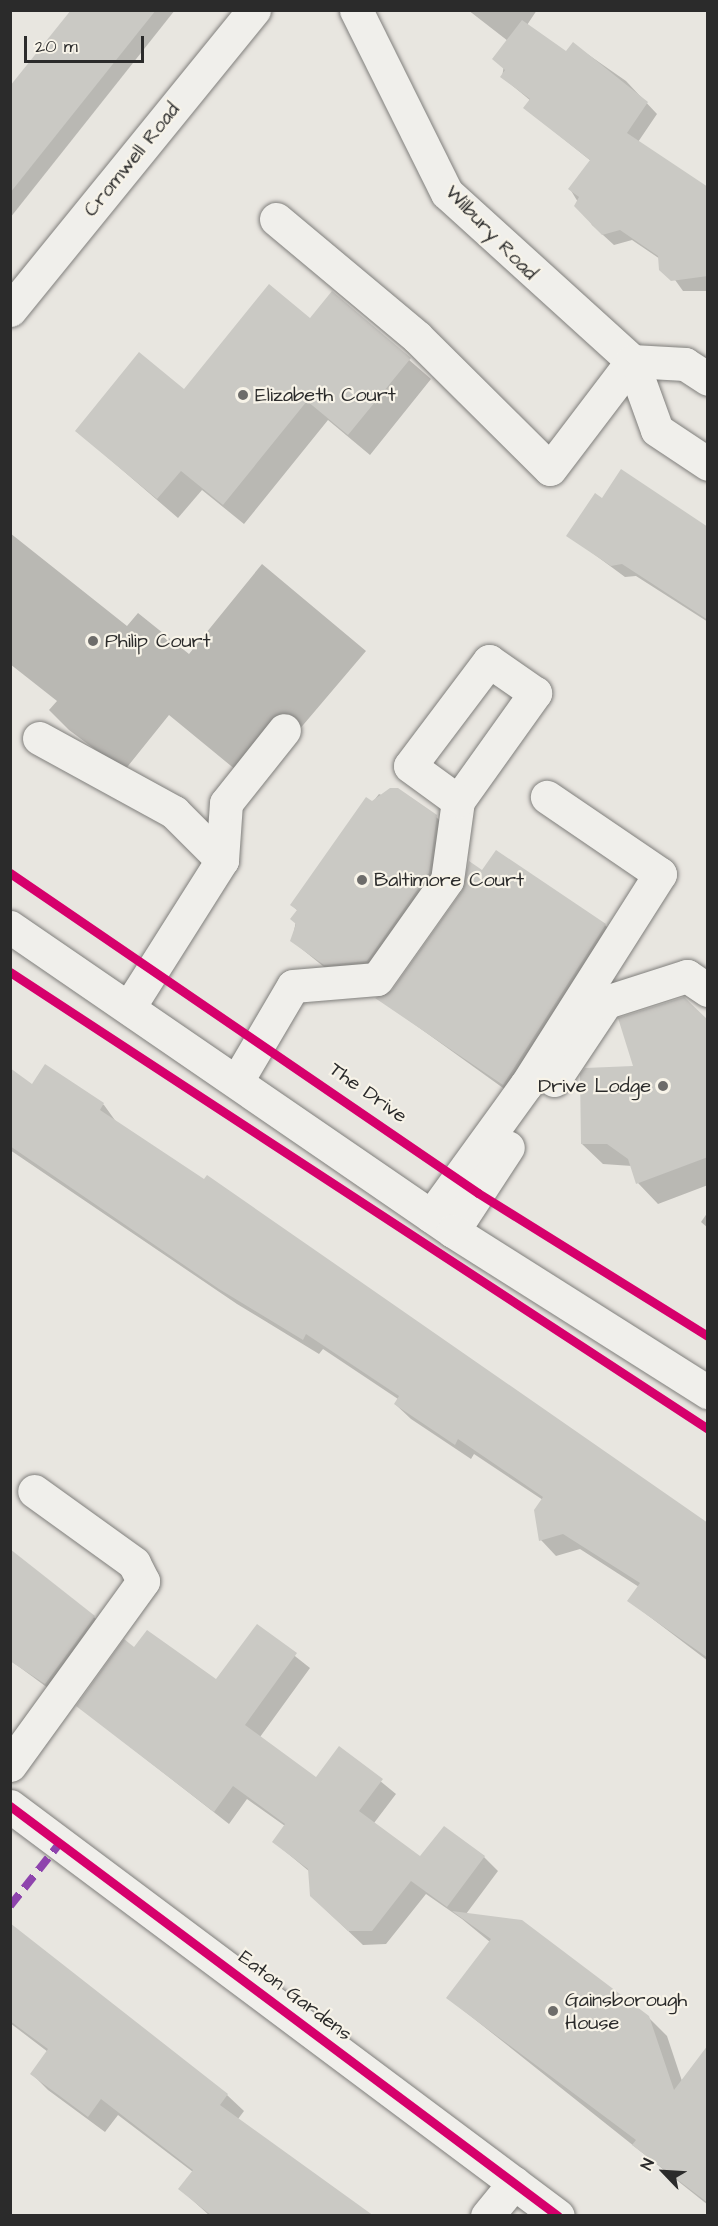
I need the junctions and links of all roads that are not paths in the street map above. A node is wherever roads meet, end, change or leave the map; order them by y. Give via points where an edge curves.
1 (254, 10) edge
2 (356, 10) edge
3 (276, 219) dead end
4 (10, 310) edge
5 (632, 361) junction
6 (708, 379) edge
7 (708, 464) edge
8 (284, 730) dead end
9 (39, 738) dead end
10 (547, 797) dead end
11 (458, 801) dead end
12 (222, 861) junction
13 (10, 927) edge
14 (708, 990) edge
15 (129, 1007) junction
16 (237, 1081) junction
17 (442, 1224) junction
18 (708, 1392) edge
19 (34, 1491) dead end
20 (10, 1765) edge
21 (10, 1806) edge
22 (514, 2183) junction
23 (487, 2216) edge
24 (558, 2216) edge

1 - 4 street, Cromwell Road
2 - 5 street, Wilbury Road via 447,193
3 - 5 street via 417,337 550,469
5 - 6 street via 685,364
5 - 7 street, Wilbury Road via 657,430
8 - 12 street via 226,803
9 - 12 street via 174,812
10 - 17 street via 660,874
11 - 16 street via 447,880 377,979 293,986
12 - 15 street
13 - 15 street
14 - 17 street via 687,976 606,1002
15 - 16 street
16 - 17 street
17 - 18 street
19 - 20 street via 134,1563 143,1581
21 - 22 street, Eaton Gardens
22 - 23 street
22 - 24 street, Eaton Gardens

